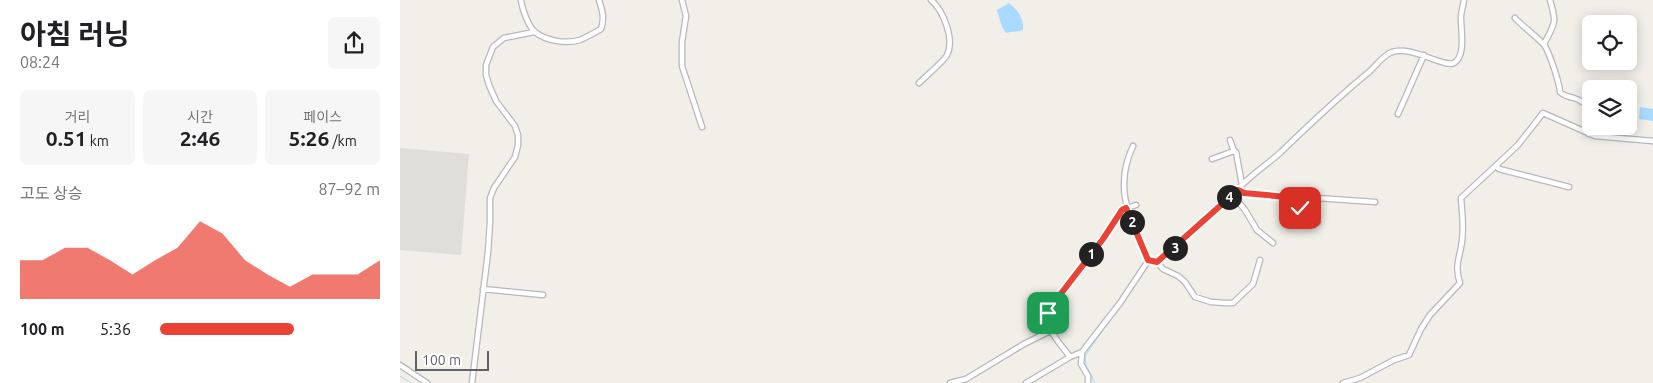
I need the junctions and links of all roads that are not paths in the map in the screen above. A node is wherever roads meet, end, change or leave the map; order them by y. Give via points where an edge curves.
1 (521, 0) edge
2 (599, 0) edge
3 (682, 0) edge
4 (931, 0) edge
5 (1464, 0) edge
6 (1550, 0) edge
7 (1515, 18) dead end
8 (534, 32) junction
9 (1544, 44) junction
10 (1424, 55) junction
11 (919, 83) dead end
12 (1582, 101) edge
13 (1398, 114) dead end
14 (702, 126) dead end
15 (1582, 131) edge
16 (1592, 135) edge
17 (1230, 140) dead end
18 (1653, 141) edge
19 (1133, 146) dead end
20 (1234, 151) junction
21 (1212, 159) dead end
22 (1496, 166) junction
23 (1242, 185) junction
24 (1569, 187) dead end
25 (1238, 190) junction
26 (1232, 195) junction
27 (1298, 198) junction
28 (1375, 202) dead end
29 (1136, 205) dead end
30 (1126, 208) junction
31 (1318, 222) dead end
32 (1273, 243) dead end
33 (1260, 260) dead end
34 (1152, 261) junction
35 (482, 289) junction
36 (543, 295) dead end
37 (1050, 331) junction
38 (1082, 352) junction
39 (1070, 357) junction
40 (400, 364) edge
41 (427, 383) edge
42 (472, 383) edge
43 (950, 383) edge
44 (1026, 383) edge
45 (1088, 383) edge
46 (1344, 383) edge

1 - 8 street
2 - 8 street via 603,12 601,29 582,39 558,41
3 - 14 street via 686,16 682,66
4 - 11 street via 945,19 949,43 947,55
5 - 10 street via 1461,51 1456,61 1447,64
6 - 9 street via 1554,25
7 - 9 street
8 - 35 street via 504,38 493,47 486,65 486,75 496,101 512,121 518,135 515,157 490,198 488,252
9 - 12 street via 1560,92
10 - 13 street
10 - 23 street via 1402,51 1388,54
15 - 22 street via 1542,113 1518,145
16 - 18 street
17 - 20 street
19 - 30 street via 1124,169
20 - 21 street
20 - 23 street via 1238,156
22 - 24 street
22 - 46 street via 1460,198 1463,227 1457,272 1460,283 1430,315 1409,356
23 - 25 street
25 - 26 street
25 - 27 street
26 - 32 street via 1257,230
26 - 34 street
27 - 28 street
27 - 31 street via 1303,216
29 - 30 street
30 - 34 street
30 - 37 street via 1053,304 1048,313
33 - 34 street via 1253,284 1233,302 1225,303 1200,300 1178,276
34 - 38 street
35 - 36 street
35 - 42 street
37 - 39 street
37 - 43 street via 966,379
38 - 39 street
38 - 45 street via 1081,364
39 - 44 street
40 - 41 street

